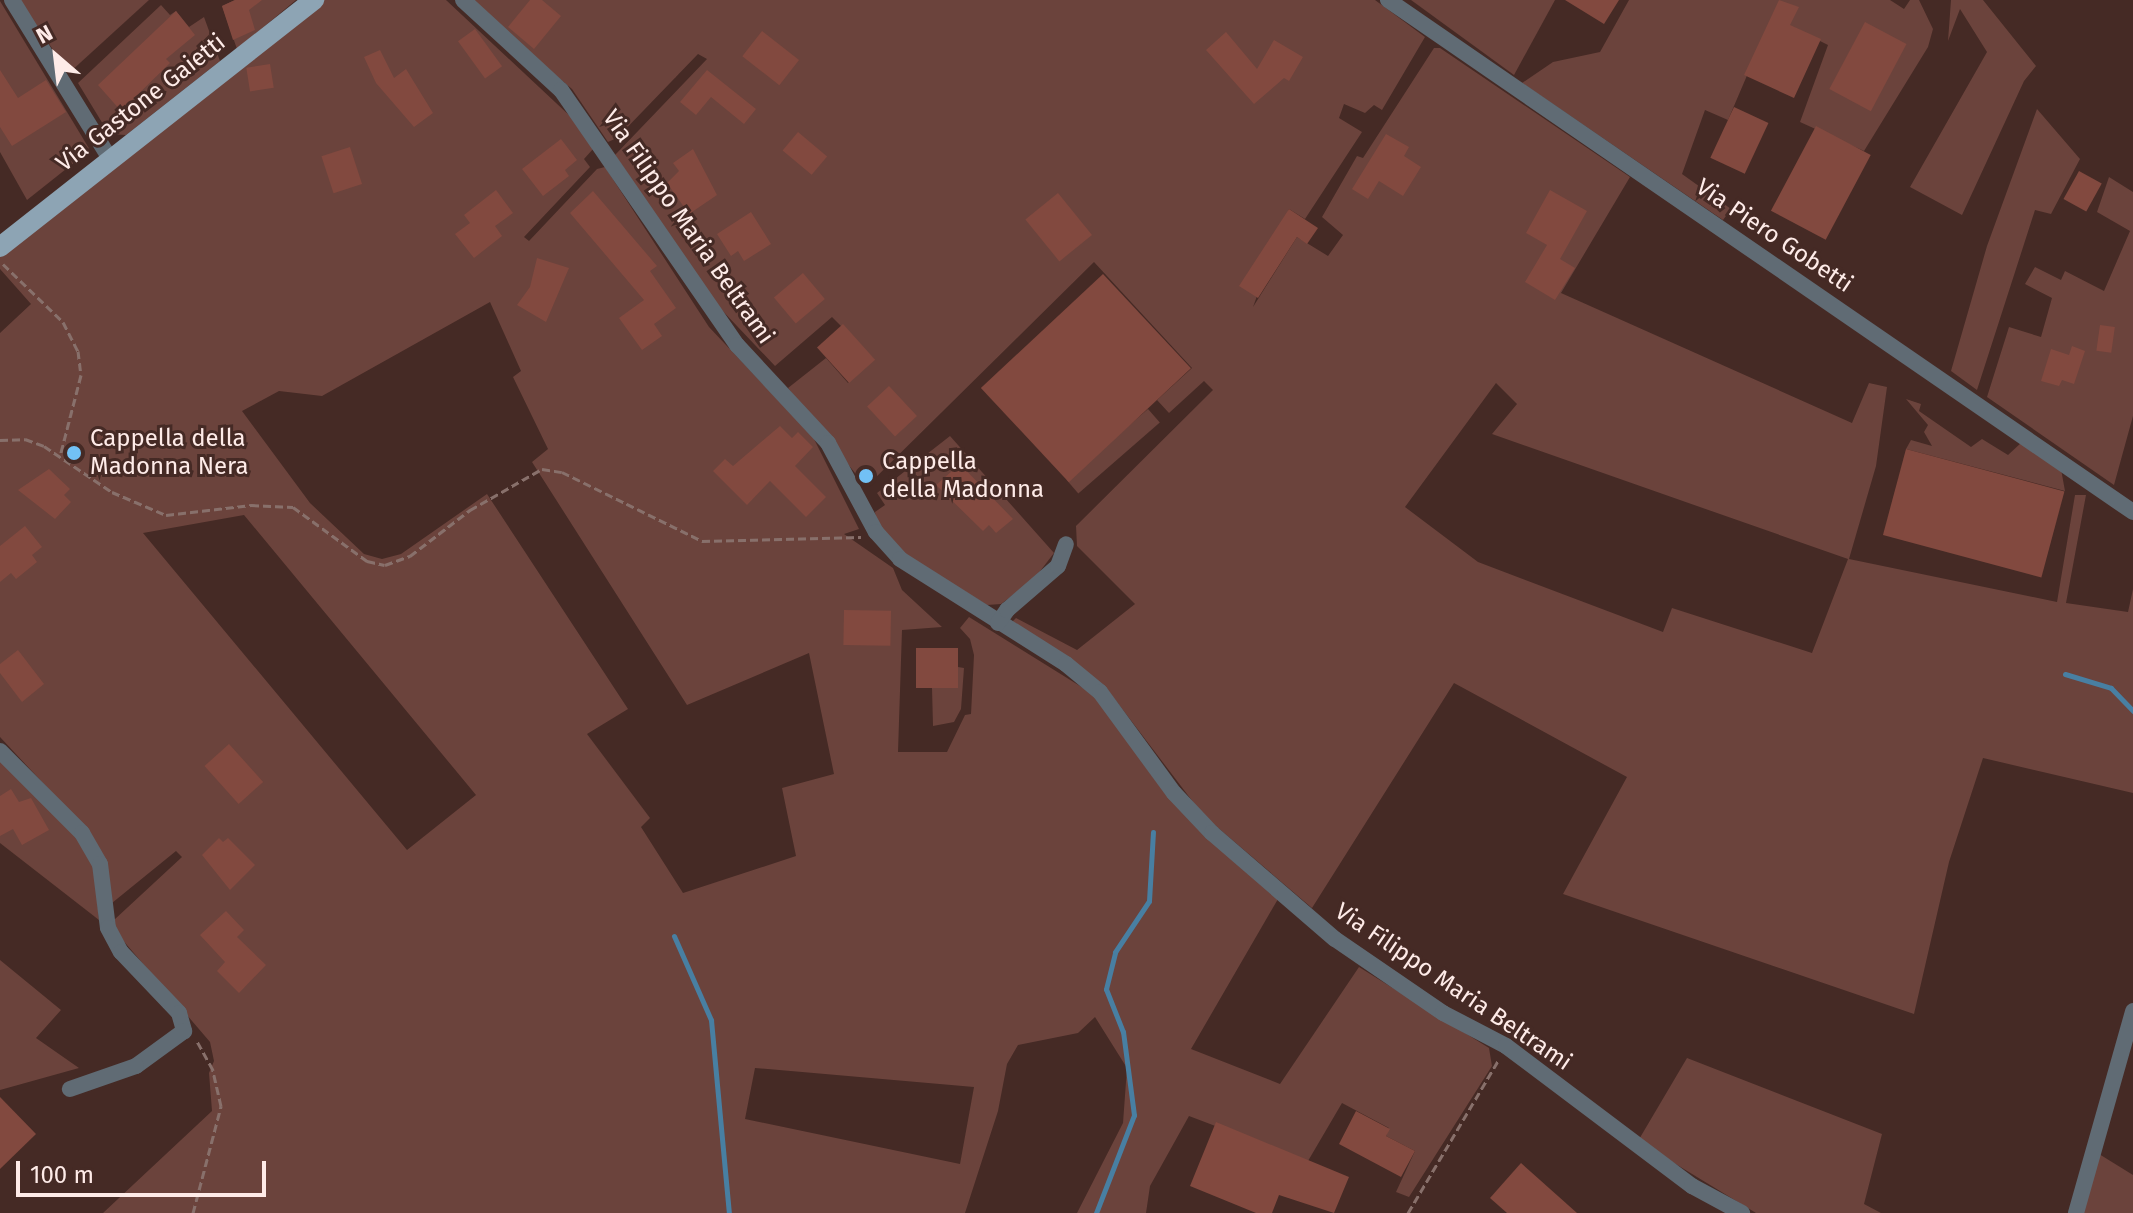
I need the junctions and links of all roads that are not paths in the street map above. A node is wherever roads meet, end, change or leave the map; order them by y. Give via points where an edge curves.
1 (12, 0) edge
2 (314, 0) edge
3 (463, 0) edge
4 (1388, 0) edge
5 (111, 160) junction
6 (0, 247) edge
7 (2133, 512) edge
8 (1066, 544) dead end
9 (998, 623) junction
10 (0, 751) edge
11 (2133, 1011) edge
12 (70, 1089) dead end
13 (1742, 1213) edge
14 (2076, 1213) edge

1 - 5 street
2 - 5 main road, Via Gastone Gaietti
3 - 9 street, Via Filippo Maria Beltrami via 561,90 737,345 828,443 876,532 900,559
4 - 7 street, Via Piero Gobetti
5 - 6 main road, Via Gastone Gaietti
8 - 9 street via 1058,566
9 - 13 street, Via Filippo Maria Beltrami via 1100,692 1174,793 1212,833 1335,939 1443,1013 1503,1045 1692,1186
10 - 12 street via 82,833 100,864 108,928 121,952 179,1013 184,1031 136,1066
11 - 14 street

